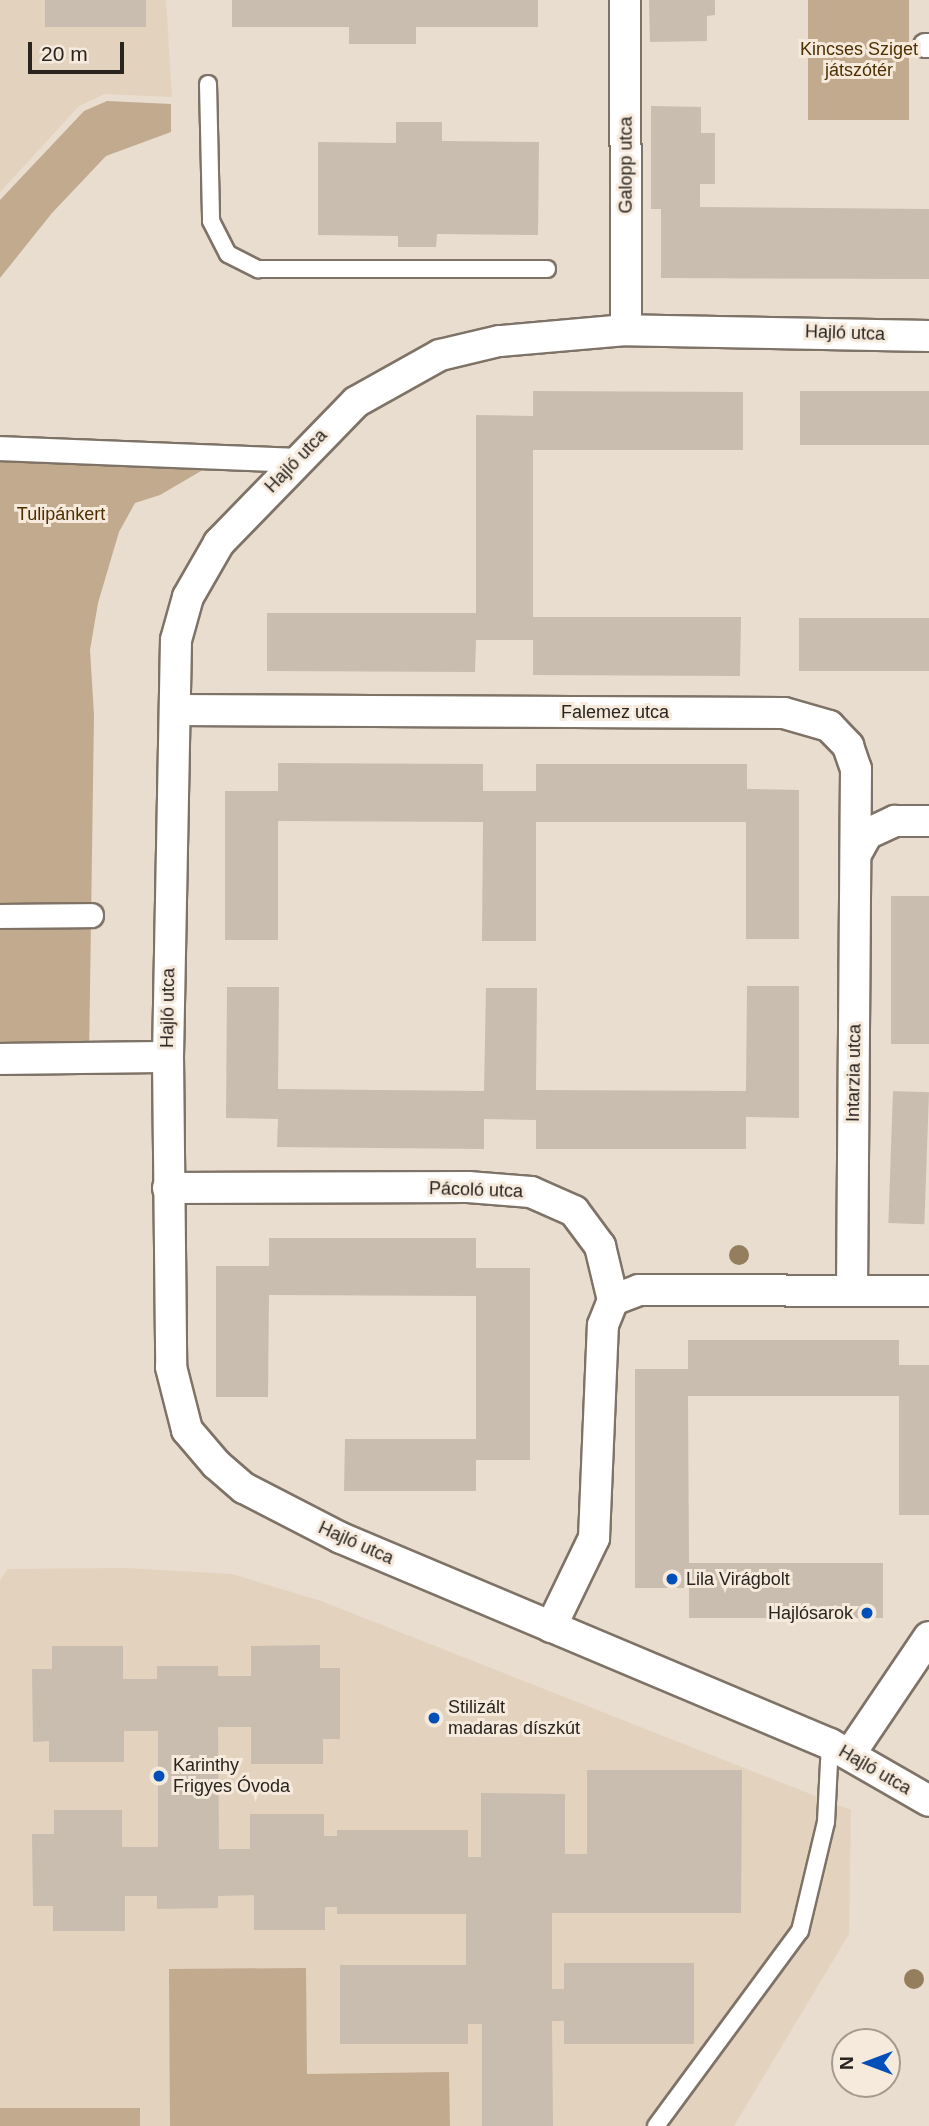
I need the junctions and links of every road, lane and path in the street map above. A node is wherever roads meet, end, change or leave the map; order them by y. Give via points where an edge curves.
1 (625, 0) edge
2 (208, 85) dead end
3 (547, 268) dead end
4 (626, 330) junction
5 (929, 335) edge
6 (0, 448) edge
7 (300, 460) junction
8 (174, 710) junction
9 (929, 821) edge
10 (856, 854) junction
11 (91, 915) dead end
12 (0, 916) edge
13 (167, 1057) junction
14 (0, 1059) edge
15 (167, 1188) junction
16 (929, 1291) edge
17 (852, 1292) junction
18 (613, 1300) junction
19 (551, 1627) junction
20 (929, 1637) edge
21 (840, 1749) junction
22 (929, 1801) edge
23 (656, 2126) edge

1 - 4 street, Galopp utca
2 - 3 lane via 211,221 228,254 258,268
4 - 5 street, Hajló utca
4 - 7 street, Hajló utca via 499,341 440,355 356,402
6 - 7 street
7 - 8 street, Hajló utca via 219,543 188,597 176,639
8 - 10 street, Falemez utca via 798,714 829,726 848,746 856,769
8 - 13 street, Hajló utca
9 - 10 street via 895,821 867,834
10 - 17 street, Intarzia utca
11 - 12 street
13 - 14 street
13 - 15 street, Hajló utca
15 - 18 street, Pácoló utca via 468,1187 531,1192 574,1211 600,1246
15 - 19 street, Hajló utca via 171,1367 187,1430 244,1488 341,1538
16 - 17 street
17 - 18 street via 639,1290
18 - 19 street via 603,1325 594,1538
19 - 21 street, Hajló utca
20 - 21 street
21 - 22 street, Hajló utca
21 - 23 lane via 800,1931

